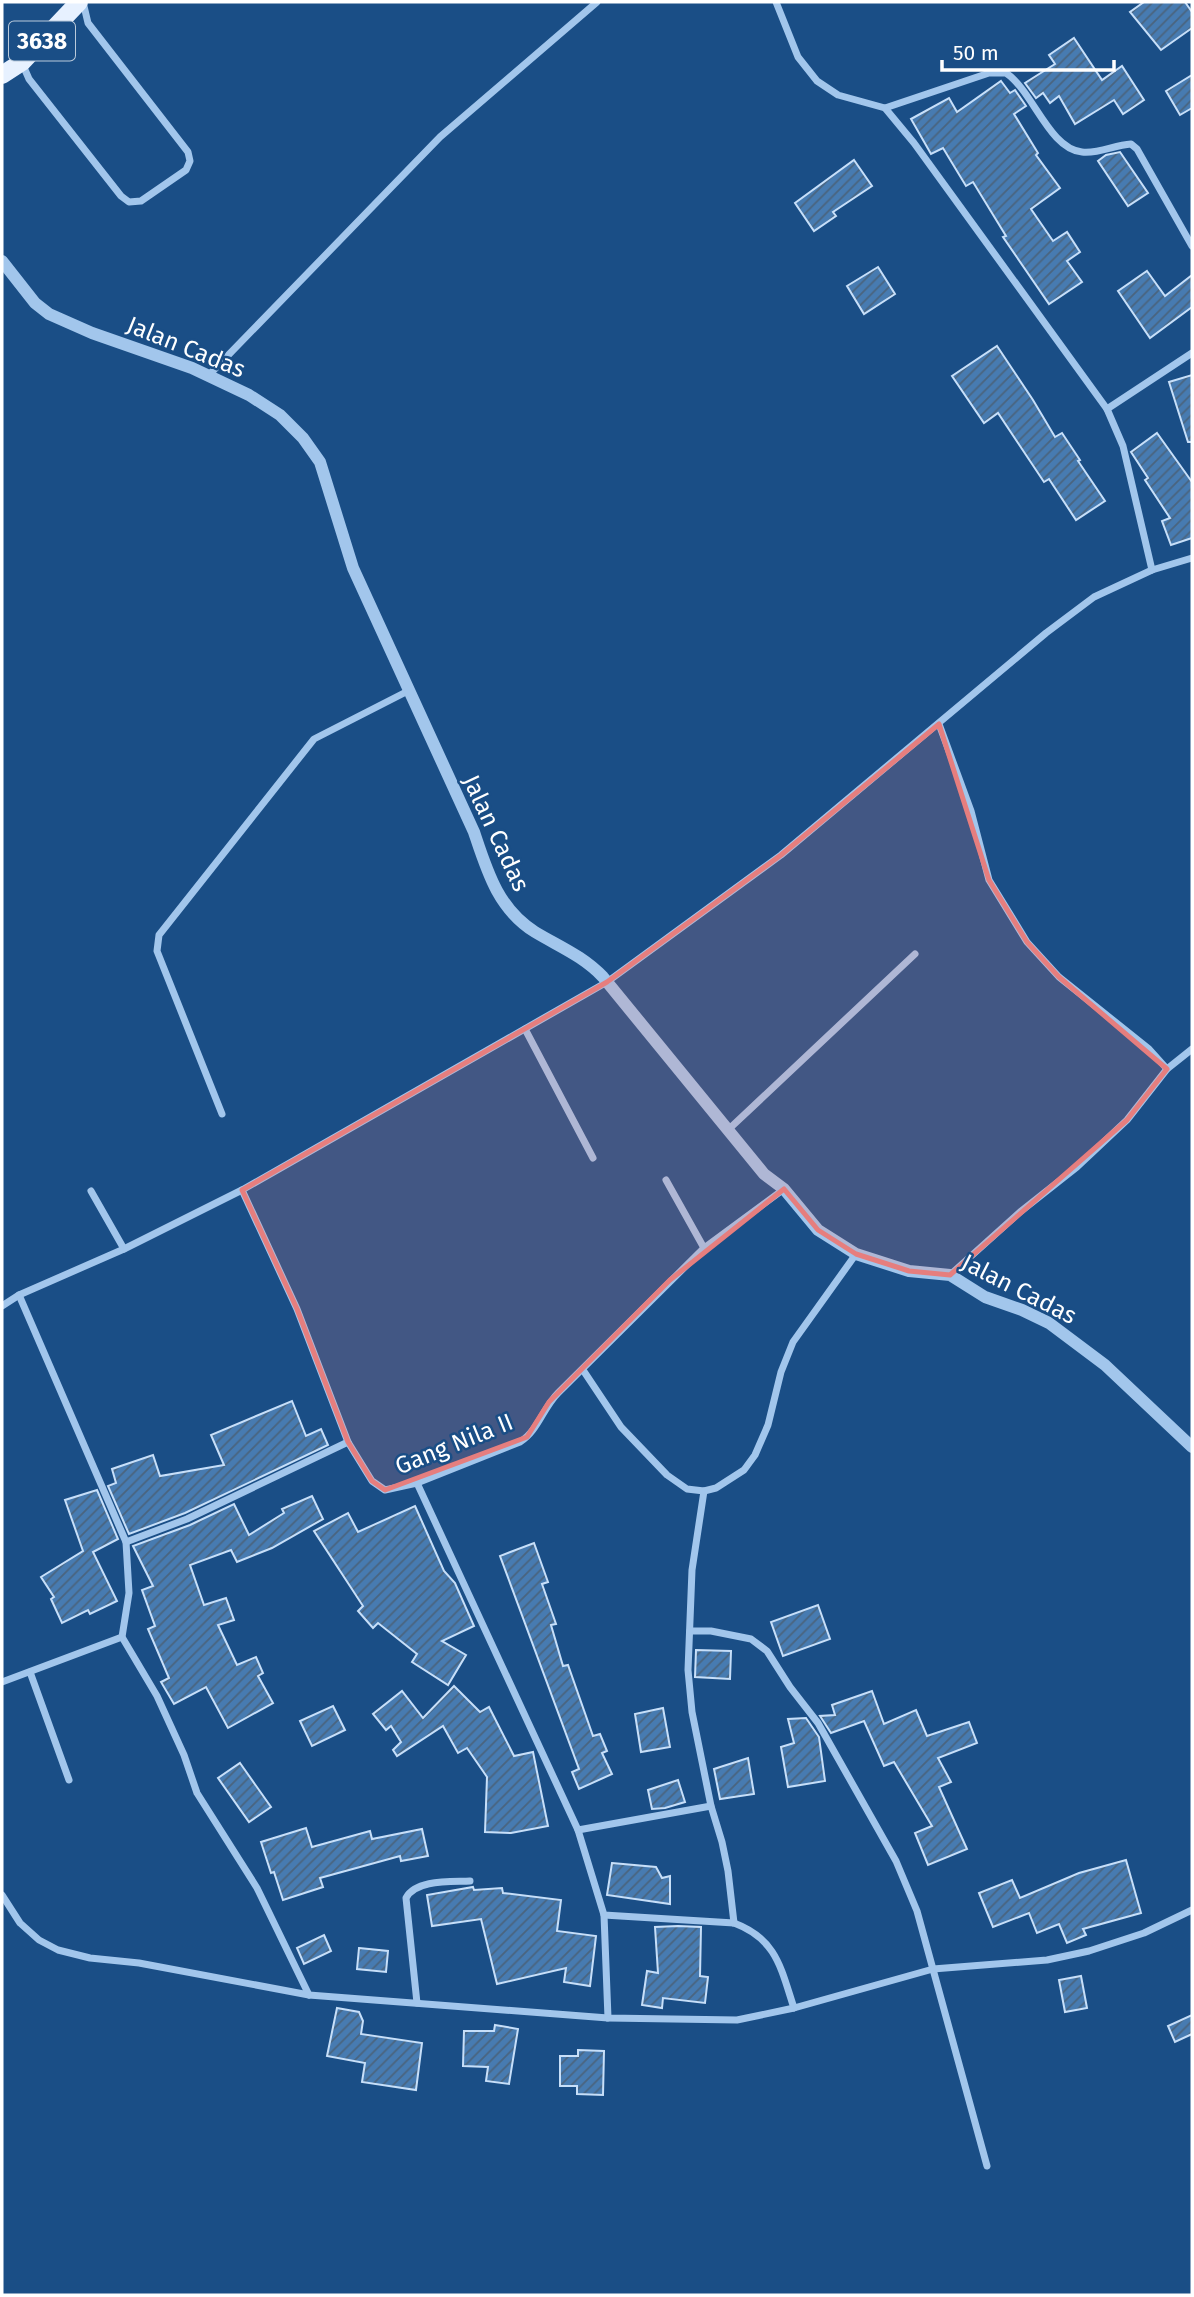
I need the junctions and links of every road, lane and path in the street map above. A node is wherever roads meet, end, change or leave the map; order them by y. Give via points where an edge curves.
1 (80, 2) edge
2 (597, 2) edge
3 (776, 2) edge
4 (22, 62) junction
5 (2, 75) edge
6 (885, 108) junction
7 (1192, 246) edge
8 (2, 261) edge
9 (1192, 353) edge
10 (208, 376) junction
11 (1107, 409) junction
12 (1192, 558) edge
13 (1152, 570) junction
14 (408, 691) junction
15 (939, 724) junction
16 (915, 954) dead end
17 (607, 982) junction
18 (525, 1029) junction
19 (1192, 1049) edge
20 (1167, 1069) junction
21 (222, 1114) dead end
22 (729, 1129) junction
23 (593, 1158) dead end
24 (666, 1180) dead end
25 (784, 1189) junction
26 (91, 1191) dead end
27 (242, 1191) junction
28 (704, 1248) junction
29 (124, 1249) junction
30 (856, 1254) junction
31 (950, 1275) junction
32 (19, 1295) junction
33 (2, 1306) edge
34 (583, 1370) junction
35 (348, 1442) junction
36 (1192, 1447) edge
37 (417, 1483) junction
38 (704, 1491) junction
39 (126, 1542) junction
40 (690, 1632) junction
41 (122, 1637) junction
42 (30, 1672) junction
43 (2, 1682) edge
44 (69, 1780) dead end
45 (711, 1806) junction
46 (578, 1830) junction
47 (470, 1881) dead end
48 (2, 1895) edge
49 (1192, 1910) edge
50 (604, 1914) junction
51 (734, 1923) junction
52 (933, 1969) junction
53 (309, 1995) junction
54 (417, 2003) junction
55 (794, 2008) junction
56 (608, 2018) junction
57 (987, 2166) dead end

1 - 4 main road, 3638
1 - 4 street via 88,23 188,152 186,170 141,201 121,197 29,79
2 - 10 street via 440,137
3 - 6 street via 798,57 817,81 838,95
4 - 5 main road, 3638
6 - 7 street via 989,73 1006,73 1022,86 1055,135 1074,149 1134,146
6 - 11 street
8 - 10 street, Jalan Cadas via 49,314
9 - 11 street
10 - 14 street, Jalan Cadas via 280,415 320,462 353,568
11 - 13 street via 1123,446
12 - 13 street
13 - 15 street via 1094,597
14 - 17 street, Jalan Cadas via 500,898 522,922 575,953
14 - 21 street via 314,739 159,934 157,951
15 - 17 street via 781,855
15 - 20 street via 971,811 989,880 1027,942 1059,977 1149,1049
16 - 22 street
17 - 18 street
17 - 22 street, Jalan Cadas
18 - 23 street
18 - 27 street
19 - 20 street
20 - 31 street via 1127,1120
22 - 25 street, Jalan Cadas via 764,1174
24 - 28 street
25 - 28 street, Gang Nila II
25 - 30 street, Jalan Cadas via 817,1230
26 - 29 street
27 - 29 street
27 - 35 street via 297,1309
28 - 34 street, Gang Nila II
29 - 32 street
30 - 31 street, Jalan Cadas via 909,1271
30 - 38 street via 793,1342 755,1455 732,1480
31 - 36 street, Jalan Cadas via 1074,1339
32 - 33 street
32 - 39 street
34 - 37 street, Gang Nila II via 549,1402 527,1437
34 - 38 street via 621,1427 667,1475 687,1489
35 - 37 street, Gang Nila II via 378,1487 396,1489
35 - 39 street via 187,1519
37 - 46 street
38 - 40 street via 692,1570
39 - 41 street via 129,1593
40 - 45 street via 692,1712
40 - 52 street via 751,1639 767,1651 818,1723 897,1861
41 - 42 street
41 - 53 street via 157,1696 197,1793 257,1888
42 - 43 street
42 - 44 street
45 - 46 street
45 - 51 street via 729,1871
46 - 50 street
47 - 54 street via 433,1883 414,1889 406,1898
48 - 53 street via 20,1923 58,1950
49 - 52 street via 1144,1933 1089,1951 1047,1960
50 - 51 street
50 - 56 street
51 - 55 street via 757,1934 778,1958
52 - 55 street
52 - 57 street
53 - 54 street
54 - 56 street
55 - 56 street via 737,2020

